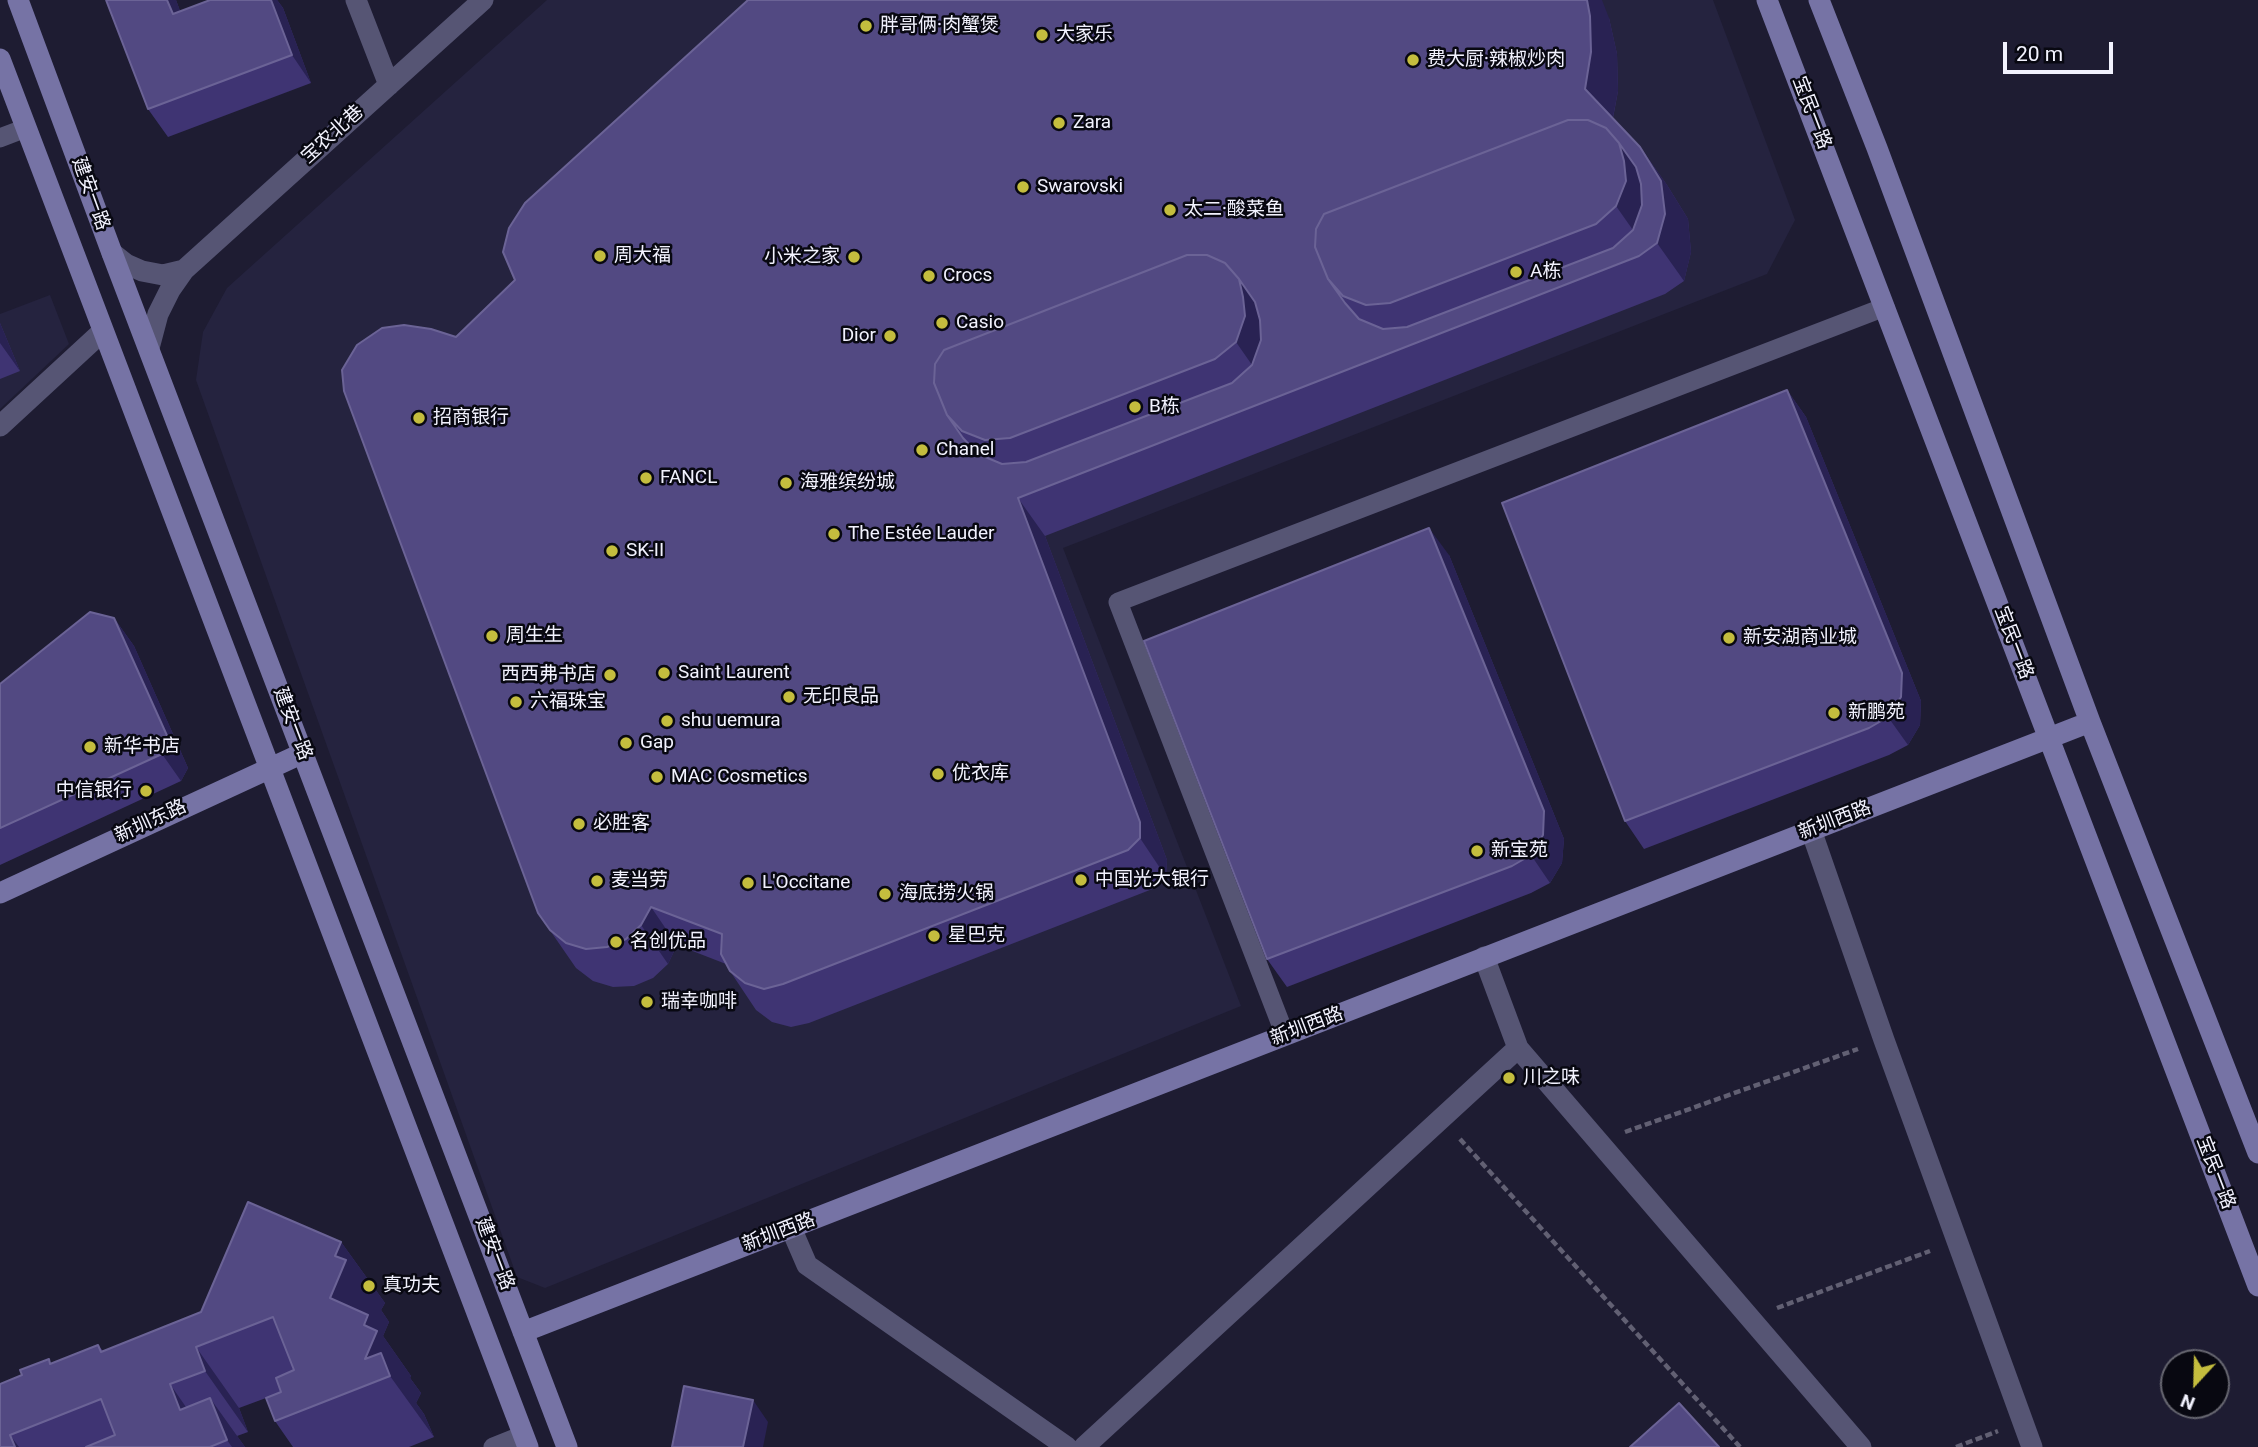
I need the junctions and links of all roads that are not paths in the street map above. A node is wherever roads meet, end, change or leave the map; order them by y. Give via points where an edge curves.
1 (18, 0) edge
2 (356, 0) edge
3 (483, 0) edge
4 (1767, 0) edge
5 (1819, 0) edge
6 (0, 60) edge
7 (388, 85) junction
8 (26, 128) junction
9 (0, 138) edge
10 (112, 253) junction
11 (184, 270) junction
12 (1885, 307) junction
13 (103, 331) junction
14 (149, 348) junction
15 (0, 426) edge
16 (2090, 722) junction
17 (2049, 738) junction
18 (303, 752) junction
19 (269, 768) junction
20 (1811, 830) junction
21 (0, 893) edge
22 (1484, 957) junction
23 (1285, 1035) junction
24 (1518, 1048) junction
25 (2258, 1153) edge
26 (791, 1228) junction
27 (2258, 1286) edge
28 (523, 1332) junction
29 (525, 1441) edge
30 (493, 1447) edge
31 (567, 1447) edge
32 (1067, 1447) edge
33 (1084, 1447) edge
34 (1861, 1447) edge
35 (2032, 1447) edge

1 - 10 main road, 建安一路
2 - 7 street
3 - 7 street, 宝农北巷
4 - 12 main road, 宝民一路
5 - 16 main road
6 - 8 main road, 建安一路
7 - 11 street, 宝农北巷
8 - 9 lane
8 - 13 main road, 建安一路
10 - 11 street via 142,271 163,275
10 - 14 main road, 建安一路
11 - 14 street, 宝农北巷 via 158,314
12 - 17 main road, 宝民一路
12 - 23 lane via 1118,602
13 - 15 street
13 - 19 main road, 建安一路
14 - 18 main road, 建安一路
16 - 17 main road, 新圳西路
16 - 25 main road
17 - 20 main road, 新圳西路
17 - 27 main road, 宝民一路
18 - 19 main road, 新圳东路
18 - 28 main road, 建安一路
19 - 21 main road, 新圳东路
19 - 29 main road, 建安一路
20 - 22 main road, 新圳西路
20 - 35 street
22 - 23 main road, 新圳西路
22 - 24 street
23 - 26 main road, 新圳西路
24 - 33 street
24 - 34 street
26 - 28 main road, 新圳西路
26 - 32 street via 807,1265
28 - 31 main road, 建安一路
29 - 30 lane

